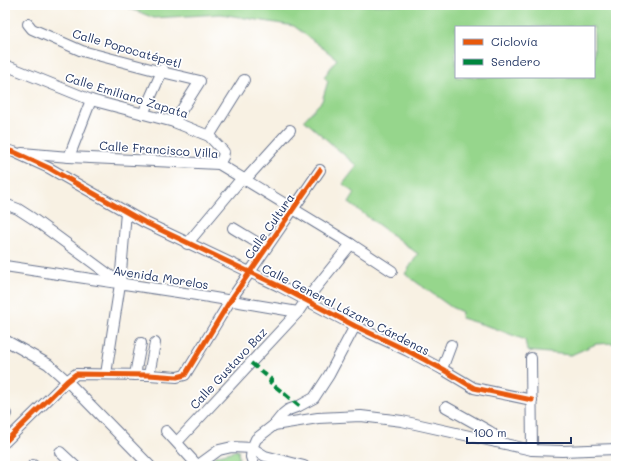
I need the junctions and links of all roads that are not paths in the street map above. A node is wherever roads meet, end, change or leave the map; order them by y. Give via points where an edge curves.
1 (28, 24) dead end
2 (6, 68) edge
3 (162, 71) junction
4 (244, 80) dead end
5 (91, 100) junction
6 (143, 114) junction
7 (174, 122) junction
8 (290, 130) dead end
9 (209, 136) junction
10 (10, 151) edge
11 (69, 157) junction
12 (219, 164) junction
13 (320, 170) dead end
14 (244, 179) junction
15 (5, 204) edge
16 (294, 209) junction
17 (126, 212) junction
18 (232, 228) dead end
19 (187, 244) junction
20 (351, 244) junction
21 (266, 248) junction
22 (5, 266) edge
23 (392, 271) dead end
24 (250, 272) junction
25 (120, 284) junction
26 (306, 300) junction
27 (230, 301) junction
28 (298, 312) junction
29 (355, 326) junction
30 (5, 340) edge
31 (141, 343) dead end
32 (155, 344) dead end
33 (451, 345) dead end
34 (531, 358) dead end
35 (442, 369) junction
36 (106, 374) junction
37 (135, 375) junction
38 (149, 375) junction
39 (67, 381) junction
40 (532, 400) junction
41 (446, 407) dead end
42 (274, 425) junction
43 (166, 431) dead end
44 (5, 442) edge
45 (177, 442) junction
46 (496, 442) junction
47 (252, 448) junction
48 (616, 449) edge
49 (532, 450) junction
50 (60, 452) dead end
51 (75, 466) edge
52 (150, 466) edge
53 (198, 466) edge
54 (254, 466) edge
55 (304, 466) edge

1 - 3 street, Calle Popocatépetl via 32,29 82,51
2 - 5 street, Calle Emiliano Zapata
3 - 6 street
3 - 7 street, Calle Popocatépetl via 200,81
4 - 9 street
5 - 6 street, Calle Emiliano Zapata
5 - 11 street
6 - 7 street, Calle Emiliano Zapata
7 - 9 street, Calle Emiliano Zapata
8 - 14 street
9 - 12 street, Calle Emiliano Zapata via 224,152
10 - 11 street, Calle Francisco Villa
10 - 17 street, Calle General Lázaro Cárdenas via 49,168
11 - 12 street, Calle Francisco Villa
12 - 14 street, Calle Francisco Villa
13 - 16 street, Calle Cultura
14 - 16 street, Calle Francisco Villa
14 - 19 street
15 - 25 street via 32,218
16 - 20 street, Calle Francisco Villa
16 - 21 street, Calle Cultura
17 - 19 street, Calle General Lázaro Cárdenas
17 - 25 street
18 - 21 street
19 - 24 street, Calle General Lázaro Cárdenas
20 - 23 street, Calle Francisco Villa
20 - 26 street
21 - 24 street, Calle Cultura
22 - 25 street, Avenida Morelos
24 - 26 street, Calle General Lázaro Cárdenas
24 - 27 street, Calle Cultura
25 - 27 street, Avenida Morelos
25 - 36 street
26 - 28 street
26 - 29 street, Calle General Lázaro Cárdenas
27 - 28 street, Avenida Morelos
27 - 38 street, Calle Cultura via 185,375
28 - 45 street, Calle Gustavo Baz
29 - 35 street, Calle General Lázaro Cárdenas
29 - 42 street via 314,398 288,410
30 - 39 street via 48,364
31 - 37 street
32 - 38 street
33 - 35 street
34 - 40 street
35 - 40 street, Calle General Lázaro Cárdenas via 474,388
36 - 37 street
36 - 39 street via 76,374
37 - 38 street
39 - 44 street
39 - 52 street
40 - 49 street
41 - 46 street via 489,430
42 - 46 street via 318,418 361,416 402,421
42 - 47 street via 256,439
43 - 45 street
45 - 53 street
46 - 49 street
47 - 53 street via 232,447 219,450
47 - 54 street
47 - 55 street via 265,456
48 - 49 street
50 - 51 street

